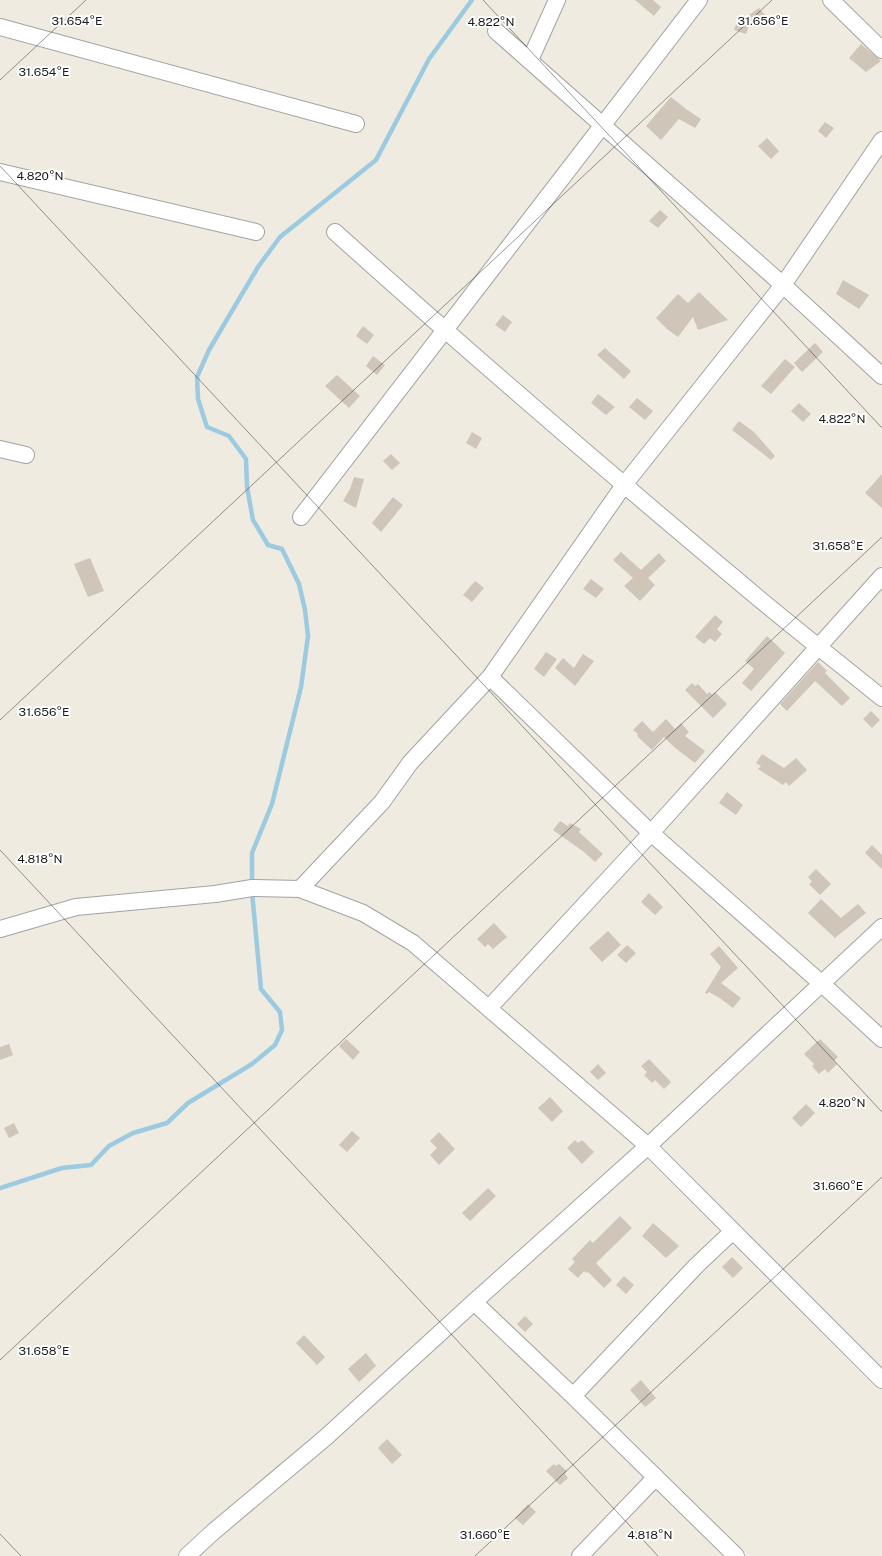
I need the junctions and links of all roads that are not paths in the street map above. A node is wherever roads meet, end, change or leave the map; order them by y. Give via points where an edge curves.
1 (557, 0) edge
2 (699, 0) edge
3 (831, 0) edge
4 (0, 27) edge
5 (496, 31) dead end
6 (882, 50) edge
7 (530, 60) junction
8 (356, 124) dead end
9 (602, 126) junction
10 (882, 140) edge
11 (0, 172) edge
12 (256, 232) dead end
13 (335, 232) dead end
14 (783, 285) junction
15 (444, 331) junction
16 (882, 376) edge
17 (0, 449) edge
18 (26, 455) dead end
19 (624, 485) junction
20 (301, 517) dead end
21 (882, 576) edge
22 (819, 646) junction
23 (490, 676) junction
24 (882, 698) edge
25 (651, 833) junction
26 (300, 889) junction
27 (882, 927) edge
28 (0, 929) edge
29 (821, 983) junction
30 (489, 1008) junction
31 (882, 1039) edge
32 (648, 1146) junction
33 (733, 1231) junction
34 (474, 1302) junction
35 (882, 1380) edge
36 (573, 1396) junction
37 (656, 1477) junction
38 (186, 1556) edge
39 (580, 1556) edge
40 (736, 1556) edge

1 - 7 street
2 - 9 street
3 - 6 street
4 - 8 street
5 - 7 street
7 - 9 street
9 - 14 street
9 - 15 street
10 - 14 street
11 - 12 street
13 - 15 street
14 - 16 street
14 - 19 street
15 - 19 street
15 - 20 street
17 - 18 street
19 - 22 street
19 - 23 street
21 - 22 street
22 - 24 street
22 - 25 street
23 - 25 street
23 - 26 street via 410,763 382,802
25 - 29 street
25 - 30 street
26 - 28 street via 252,888 76,907
26 - 30 street via 363,913 413,943
27 - 29 street
29 - 31 street
29 - 32 street
30 - 32 street
32 - 33 street
32 - 34 street
33 - 35 street
33 - 36 street
34 - 36 street
34 - 38 street via 325,1438
36 - 37 street
37 - 39 street
37 - 40 street

